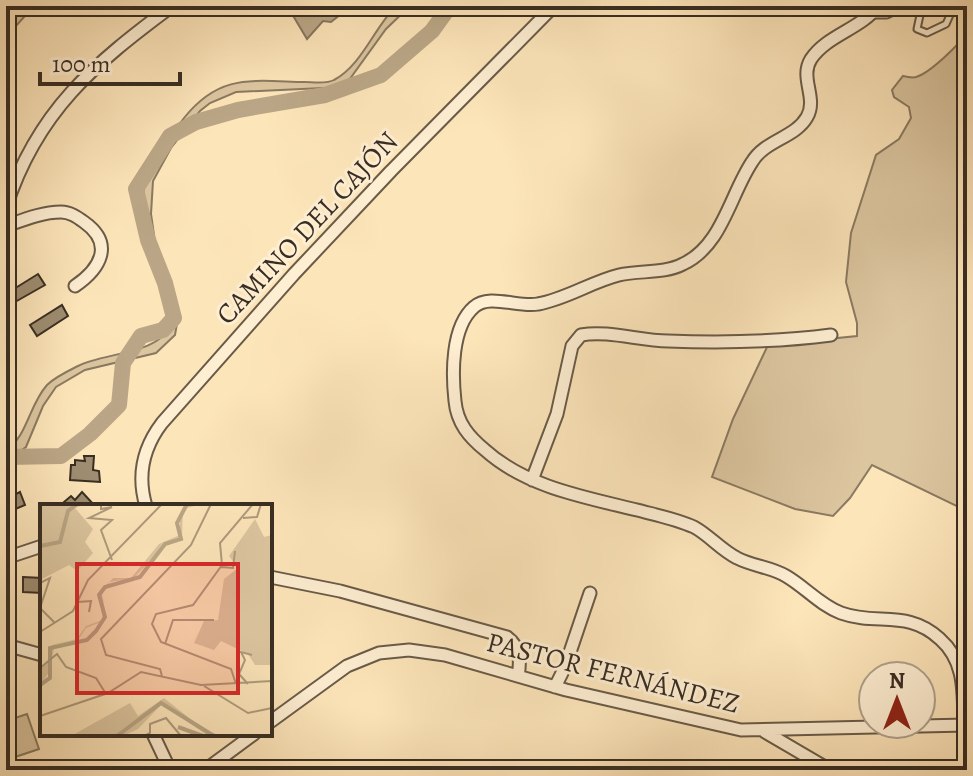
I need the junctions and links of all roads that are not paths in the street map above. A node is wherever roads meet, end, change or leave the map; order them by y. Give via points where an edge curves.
1 (172, 6) edge
2 (554, 6) edge
3 (906, 6) edge
4 (922, 6) edge
5 (954, 6) edge
6 (874, 10) edge
7 (6, 207) edge
8 (6, 226) edge
9 (75, 286) dead end
10 (831, 335) dead end
11 (532, 480) junction
12 (146, 504) edge
13 (40, 547) edge
14 (15, 555) dead end
15 (272, 577) edge
16 (590, 593) dead end
17 (6, 645) edge
18 (40, 654) edge
19 (518, 676) junction
20 (555, 687) junction
21 (272, 720) edge
22 (965, 725) edge
23 (762, 731) junction
24 (154, 736) edge
25 (251, 736) edge
26 (170, 770) edge
27 (205, 770) edge
28 (830, 770) edge

1 - 7 street via 100,63 54,111 29,149
2 - 12 street, CAMINO DEL CAJÓN via 359,205 162,423 143,461
3 - 6 lane via 887,15
4 - 5 lane via 917,29 927,33 946,24
6 - 11 street via 811,59 807,118 754,157 722,222 692,259 670,269 617,275 537,304 485,301 466,317 455,361 458,417 490,455
8 - 9 street via 63,212 89,226 101,240 100,259 93,274
10 - 11 street via 667,341 581,335 572,346 564,391
11 - 22 street via 694,527 739,559 787,576 838,612 900,618 921,626 945,643 959,665
13 - 14 street
15 - 19 street via 502,635 517,648
16 - 20 street
17 - 18 street
19 - 20 street, PASTOR FERNÁNDEZ
19 - 21 street, PASTOR FERNÁNDEZ via 433,652 389,651 338,671
20 - 23 street, PASTOR FERNÁNDEZ via 722,727
22 - 23 street, PASTOR FERNÁNDEZ
23 - 28 street
24 - 26 street
25 - 27 street

